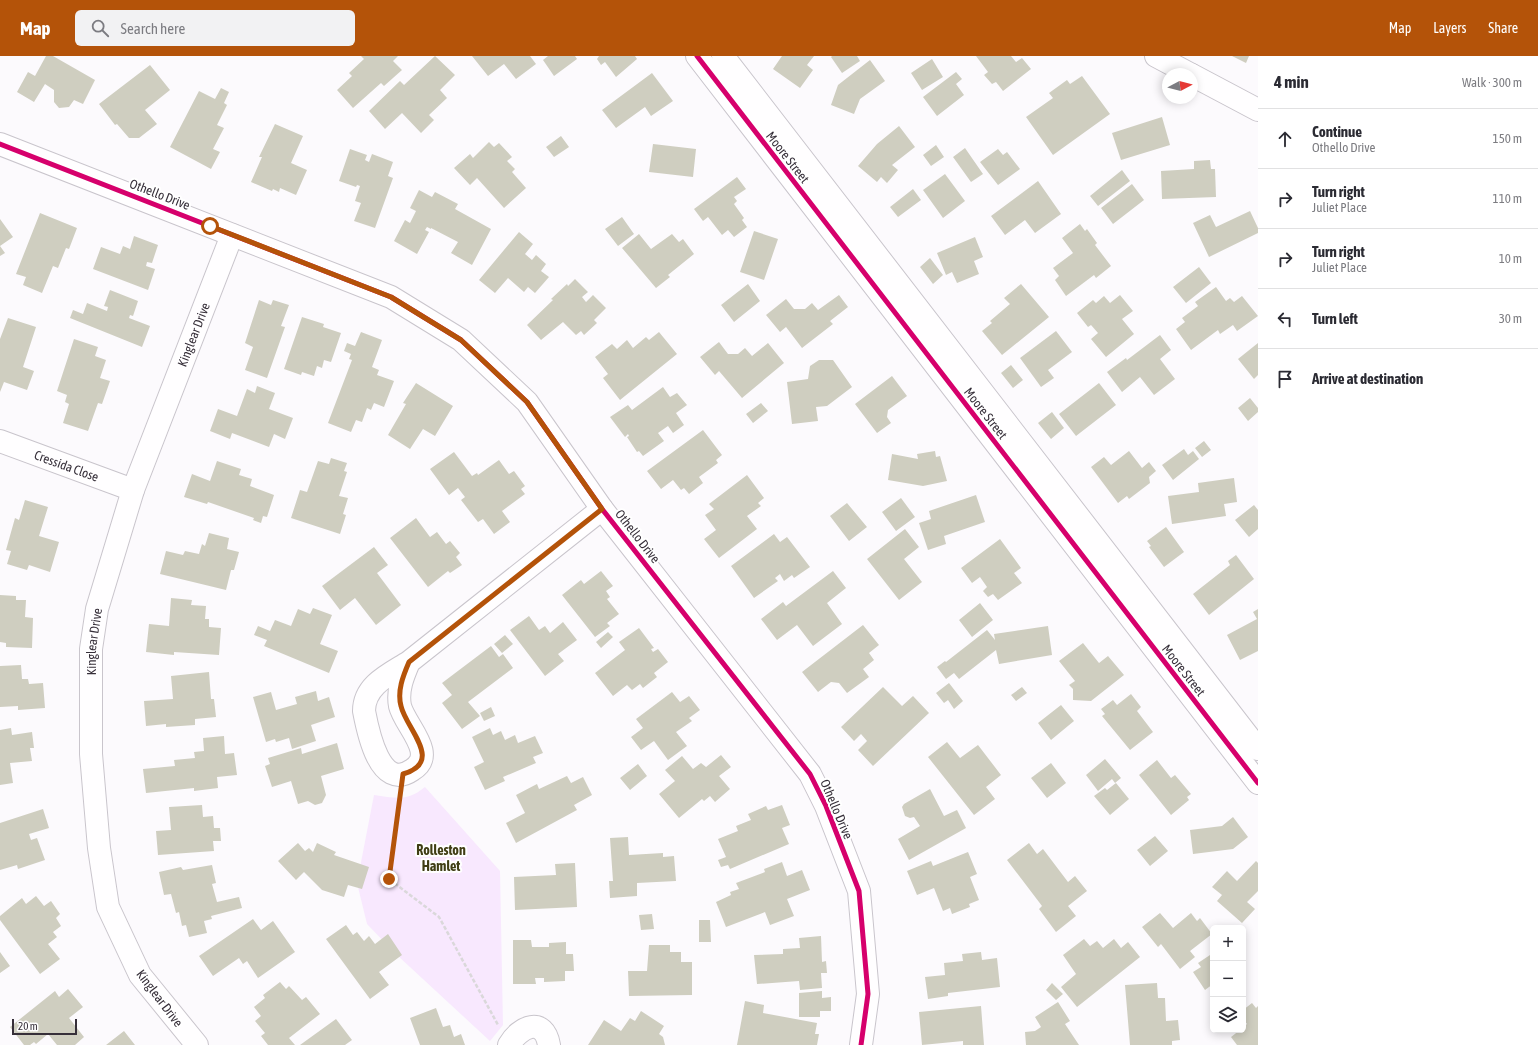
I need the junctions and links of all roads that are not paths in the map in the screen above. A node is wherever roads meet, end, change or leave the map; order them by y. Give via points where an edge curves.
1 (697, 56) edge
2 (723, 56) edge
3 (1156, 56) edge
4 (1178, 68) edge
5 (1198, 79) edge
6 (1258, 110) edge
7 (0, 144) edge
8 (232, 235) junction
9 (0, 441) edge
10 (133, 490) junction
11 (602, 509) junction
12 (409, 662) junction
13 (1258, 749) edge
14 (1258, 784) edge
15 (197, 1045) edge
16 (509, 1045) edge
17 (549, 1045) edge
18 (861, 1045) edge

1 - 14 street, Moore Street
2 - 13 street, Moore Street
3 - 4 street
5 - 6 street
7 - 8 street, Othello Drive
8 - 10 street, Kinglear Drive
8 - 11 street, Othello Drive via 391,297 461,340 527,402
9 - 10 street, Cressida Close
10 - 15 street, Kinglear Drive via 97,609 91,649 91,754 98,848 108,907 140,975
11 - 12 street
11 - 18 street, Othello Drive via 810,774 826,806 859,891 868,994
12 - 12 street via 401,684 400,705 423,751 418,766 403,774 393,774 383,767 368,726 364,704 376,684
16 - 17 street via 520,1031 530,1027 545,1033

